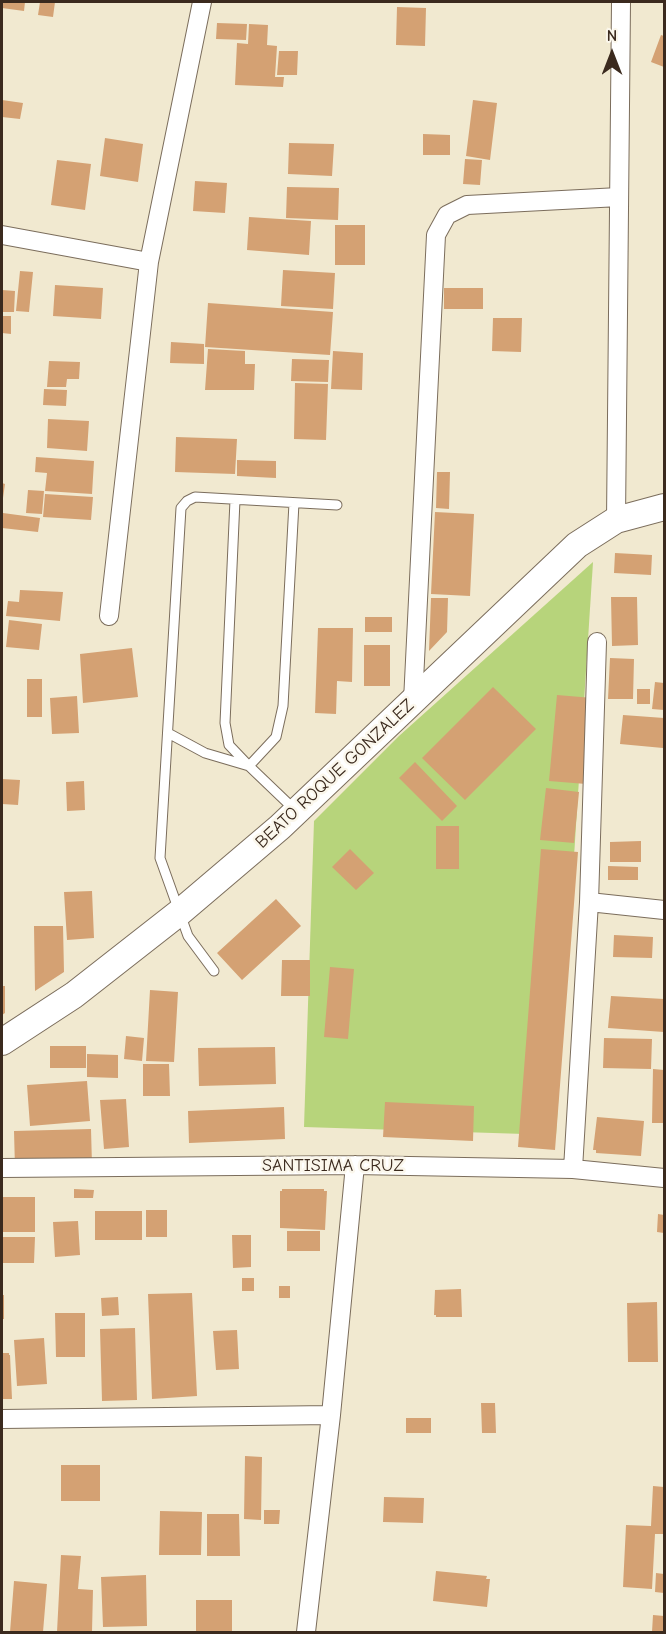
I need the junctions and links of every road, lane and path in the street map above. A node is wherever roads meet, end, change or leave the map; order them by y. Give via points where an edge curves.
1 (202, 2) edge
2 (621, 2) edge
3 (619, 197) junction
4 (2, 235) edge
5 (148, 262) junction
6 (235, 500) junction
7 (294, 503) junction
8 (337, 505) dead end
9 (664, 507) edge
10 (616, 520) junction
11 (109, 616) dead end
12 (597, 642) dead end
13 (414, 701) junction
14 (168, 733) junction
15 (249, 766) junction
16 (297, 812) junction
17 (589, 902) junction
18 (664, 910) edge
19 (180, 912) junction
20 (214, 971) dead end
21 (2, 1042) edge
22 (355, 1165) junction
23 (2, 1168) edge
24 (573, 1169) junction
25 (664, 1178) edge
26 (331, 1415) junction
27 (2, 1419) edge
28 (306, 1632) edge

1 - 5 street
2 - 3 street
3 - 10 street
3 - 13 street via 468,205 447,215 436,236
4 - 5 street
5 - 11 street
6 - 7 lane
6 - 14 lane via 195,497 181,508
6 - 15 lane via 225,723 229,745
7 - 8 lane
7 - 15 lane via 283,706 276,737
9 - 10 street, BEATO ROQUE GONZALEZ
10 - 13 street, BEATO ROQUE GONZALEZ via 577,545
12 - 17 street
13 - 16 street, BEATO ROQUE GONZALEZ
14 - 15 lane via 205,753
14 - 19 lane via 160,858
15 - 16 lane
16 - 19 street, BEATO ROQUE GONZALEZ
17 - 18 street
17 - 24 street
19 - 20 lane via 188,936
19 - 21 street, BEATO ROQUE GONZALEZ via 74,995
22 - 23 street, SANTISIMA CRUZ
22 - 24 street, SANTISIMA CRUZ
22 - 26 street
24 - 25 street, SANTISIMA CRUZ
26 - 27 street
26 - 28 street

